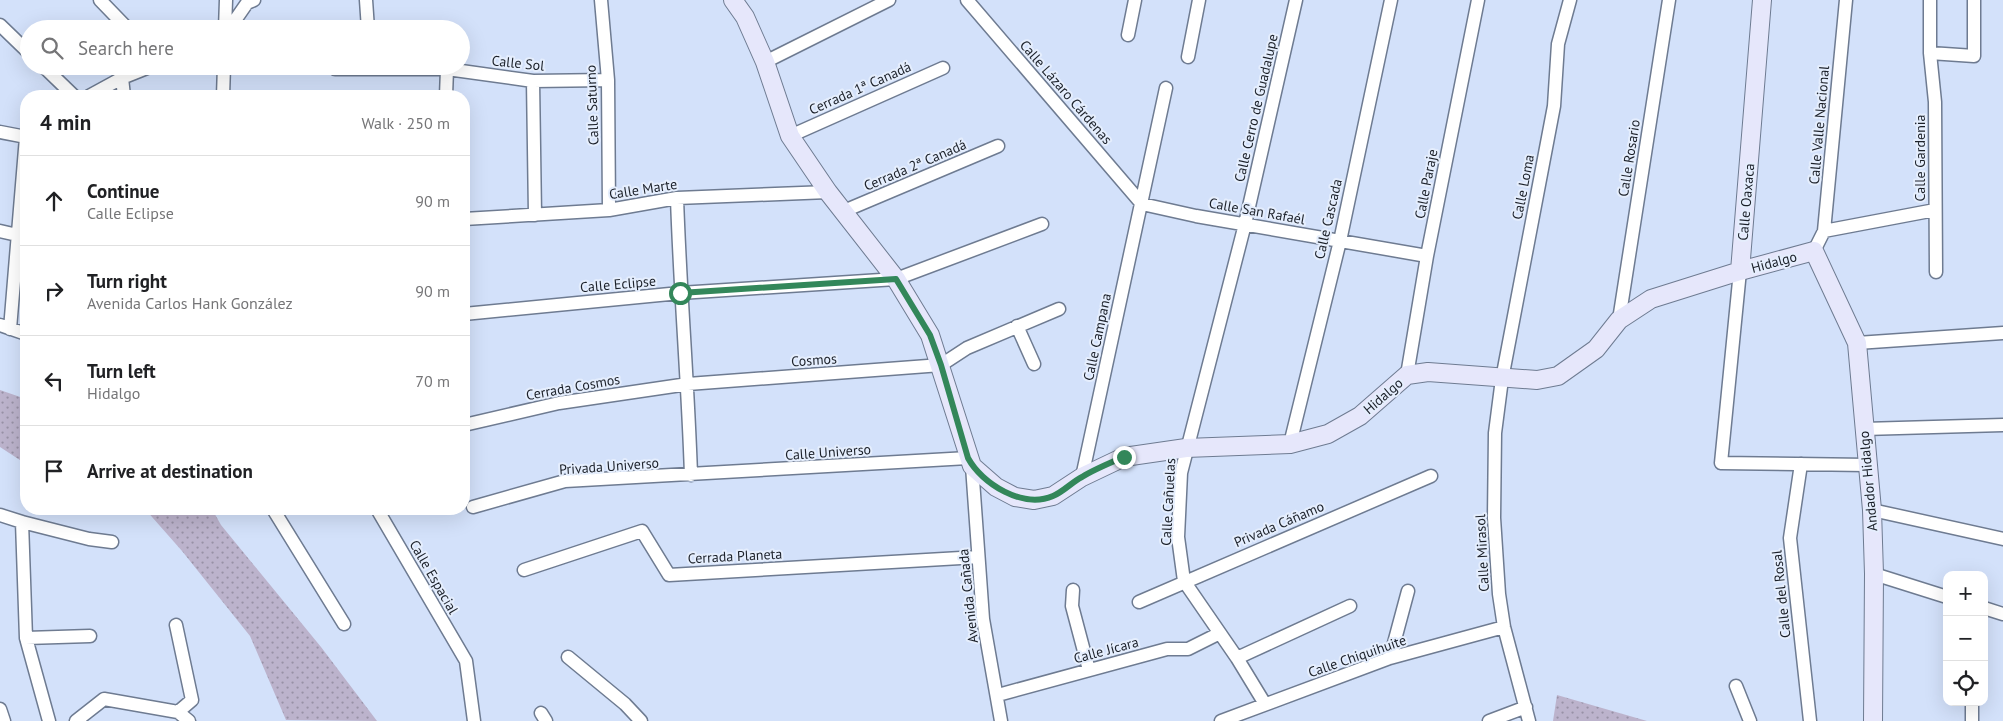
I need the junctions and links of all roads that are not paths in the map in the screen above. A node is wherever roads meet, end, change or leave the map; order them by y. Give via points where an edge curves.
1 (100, 0) edge
2 (226, 0) edge
3 (254, 0) edge
4 (366, 0) edge
5 (601, 0) edge
6 (733, 0) edge
7 (888, 0) edge
8 (966, 0) edge
9 (1135, 0) edge
10 (1199, 0) edge
11 (1296, 0) edge
12 (1391, 0) edge
13 (1478, 0) edge
14 (1570, 0) edge
15 (1669, 0) edge
16 (1762, 0) edge
17 (1846, 0) edge
18 (1930, 0) edge
19 (1974, 0) edge
20 (119, 20) edge
21 (225, 20) edge
22 (235, 20) edge
23 (367, 20) edge
24 (0, 25) edge
25 (1128, 35) dead end
26 (20, 44) edge
27 (1930, 52) junction
28 (1188, 57) dead end
29 (765, 62) junction
30 (943, 68) dead end
31 (470, 72) edge
32 (52, 75) edge
33 (130, 75) edge
34 (224, 75) edge
35 (447, 75) edge
36 (122, 78) junction
37 (608, 80) junction
38 (533, 81) junction
39 (1166, 88) dead end
40 (68, 90) edge
41 (100, 90) edge
42 (123, 90) edge
43 (223, 90) edge
44 (446, 90) edge
45 (0, 132) edge
46 (20, 136) edge
47 (790, 136) junction
48 (998, 146) dead end
49 (828, 192) junction
50 (677, 198) junction
51 (1142, 204) junction
52 (609, 210) junction
53 (1935, 210) junction
54 (844, 211) junction
55 (535, 214) junction
56 (470, 219) edge
57 (1042, 224) dead end
58 (1245, 224) junction
59 (0, 231) edge
60 (1824, 231) junction
61 (20, 236) edge
62 (1340, 241) junction
63 (20, 247) edge
64 (1814, 251) junction
65 (1427, 256) junction
66 (1740, 271) junction
67 (1936, 272) dead end
68 (896, 279) junction
69 (680, 293) junction
70 (1059, 309) dead end
71 (470, 313) edge
72 (1619, 320) junction
73 (1017, 326) junction
74 (5, 327) edge
75 (20, 332) edge
76 (2003, 333) edge
77 (1857, 343) junction
78 (1034, 364) dead end
79 (941, 365) junction
80 (1407, 376) junction
81 (1502, 379) junction
82 (688, 384) junction
83 (470, 424) edge
84 (2003, 425) edge
85 (1864, 430) junction
86 (1290, 444) junction
87 (1186, 448) junction
88 (970, 462) junction
89 (1801, 464) junction
90 (1867, 465) junction
91 (691, 475) junction
92 (1431, 476) dead end
93 (1082, 477) junction
94 (473, 507) dead end
95 (1872, 510) junction
96 (0, 515) edge
97 (277, 515) edge
98 (381, 515) edge
99 (22, 522) junction
100 (2003, 539) edge
101 (112, 542) dead end
102 (978, 557) junction
103 (524, 570) dead end
104 (1874, 574) junction
105 (1184, 581) junction
106 (1073, 590) dead end
107 (1408, 591) dead end
108 (1943, 596) edge
109 (1140, 602) dead end
110 (1350, 606) dead end
111 (1988, 609) edge
112 (2003, 614) edge
113 (344, 624) dead end
114 (176, 625) dead end
115 (1504, 627) junction
116 (1220, 633) junction
117 (90, 636) dead end
118 (26, 638) junction
119 (568, 657) dead end
120 (1237, 658) junction
121 (1390, 658) junction
122 (1089, 670) junction
123 (1736, 686) dead end
124 (998, 695) junction
125 (1265, 704) junction
126 (1972, 706) edge
127 (1526, 707) junction
128 (0, 709) edge
129 (178, 712) junction
130 (4, 721) edge
131 (49, 721) edge
132 (76, 721) edge
133 (189, 721) edge
134 (474, 721) edge
135 (640, 721) edge
136 (1002, 721) edge
137 (1221, 721) edge
138 (1489, 721) edge
139 (1529, 721) edge
140 (1750, 721) edge
141 (1810, 721) edge
142 (1874, 721) edge
143 (1972, 721) edge

1 - 20 street
2 - 21 street
3 - 22 street
4 - 23 street
5 - 37 street, Calle Saturno
6 - 29 street via 745,17
7 - 29 street
8 - 51 street, Calle Lázaro Cárdenas
9 - 25 street
10 - 28 street
11 - 58 street, Calle Cerro de Guadalupe
12 - 62 street, Calle Cascada
13 - 65 street, Calle Paraje
14 - 81 street, Calle Loma via 1558,44 1554,106
15 - 72 street, Calle Rosario
16 - 66 street, Calle Oaxaca
17 - 60 street, Calle Valle Nacional
18 - 27 street, Calle Gardenia
19 - 27 street via 1974,56
24 - 26 street
27 - 53 street, Calle Gardenia via 1935,102
29 - 47 street
30 - 47 street, Cerrada 1ª Canadá
31 - 38 street, Calle Sol
32 - 40 street
33 - 36 street
34 - 43 street
35 - 44 street
36 - 41 street
36 - 42 street
37 - 38 street, Calle Sol
37 - 52 street, Calle Saturno
38 - 55 street
39 - 51 street, Calle Campana
45 - 46 street
47 - 49 street
48 - 54 street, Cerrada 2ª Canadá
49 - 50 street, Calle Marte
49 - 54 street
50 - 52 street, Calle Marte
50 - 69 street
51 - 58 street, Calle San Rafaél
51 - 93 street, Calle Campana
52 - 55 street, Calle Marte
53 - 60 street, Calle Gardenia
53 - 67 street
54 - 68 street
55 - 56 street, Calle Marte
57 - 68 street, Calle Eclipse
58 - 62 street, Calle San Rafaél
58 - 87 street, Calle Cañuelas
59 - 61 street
60 - 64 street, Calle Valle Nacional
62 - 65 street, Calle San Rafaél
62 - 86 street, Calle Cascada
63 - 74 street
64 - 66 street, Hidalgo
64 - 77 street, Andador Hidalgo
65 - 80 street, Calle Paraje
66 - 72 street, Hidalgo via 1650,299
66 - 89 street, Calle Oaxaca via 1721,463
68 - 69 street, Calle Eclipse
68 - 79 street via 930,335
69 - 71 street, Calle Eclipse
69 - 82 street
70 - 73 street
72 - 81 street, Hidalgo via 1596,349 1558,376 1537,380
73 - 78 street
73 - 79 street via 967,348
74 - 75 street
76 - 77 street
77 - 85 street, Andador Hidalgo
79 - 82 street, Cosmos
79 - 88 street
80 - 81 street, Hidalgo via 1436,372
80 - 86 street, Hidalgo via 1360,416 1328,434
81 - 115 street, Calle Mirasol via 1495,433 1494,518
82 - 83 street, Cerrada Cosmos via 559,403
82 - 91 street
84 - 85 street
85 - 90 street, Andador Hidalgo
86 - 87 street, Hidalgo
87 - 93 street, Hidalgo via 1124,457
87 - 105 street, Calle Cañuelas via 1181,473 1178,537
88 - 91 street, Calle Universo
88 - 93 street, Hidalgo via 996,487 1015,497 1034,500 1053,496
88 - 102 street, Avenida Cañada
89 - 90 street
89 - 141 street, Calle del Rosal via 1790,538
90 - 95 street, Andador Hidalgo
91 - 94 street, Privada Universo via 565,481
92 - 105 street, Privada Cáñamo
95 - 100 street
95 - 104 street, Andador Hidalgo
96 - 99 street
97 - 113 street
98 - 134 street, Calle Espacial via 466,660
99 - 101 street
99 - 118 street
102 - 103 street, Cerrada Planeta via 669,575 642,531
102 - 124 street, Avenida Cañada via 983,620
104 - 108 street
104 - 142 street, Andador Hidalgo
105 - 109 street, Privada Cáñamo
105 - 116 street, Calle Cañuelas
106 - 122 street via 1072,606
107 - 121 street
110 - 120 street
111 - 112 street
114 - 129 street via 192,700
115 - 121 street, Calle Chiquihuite
115 - 127 street, Calle Mirasol
116 - 120 street, Calle Cañuelas
116 - 122 street, Calle Jícara via 1188,649 1167,649
117 - 118 street
118 - 131 street
119 - 135 street via 625,704
120 - 125 street, Calle Cañuelas
121 - 125 street, Calle Chiquihuite
122 - 124 street, Calle Jícara
123 - 140 street
124 - 136 street, Avenida Cañada
125 - 137 street, Calle Chiquihuite
126 - 143 street
127 - 138 street
127 - 139 street, Calle Mirasol
128 - 130 street
129 - 132 street via 104,699
129 - 133 street

